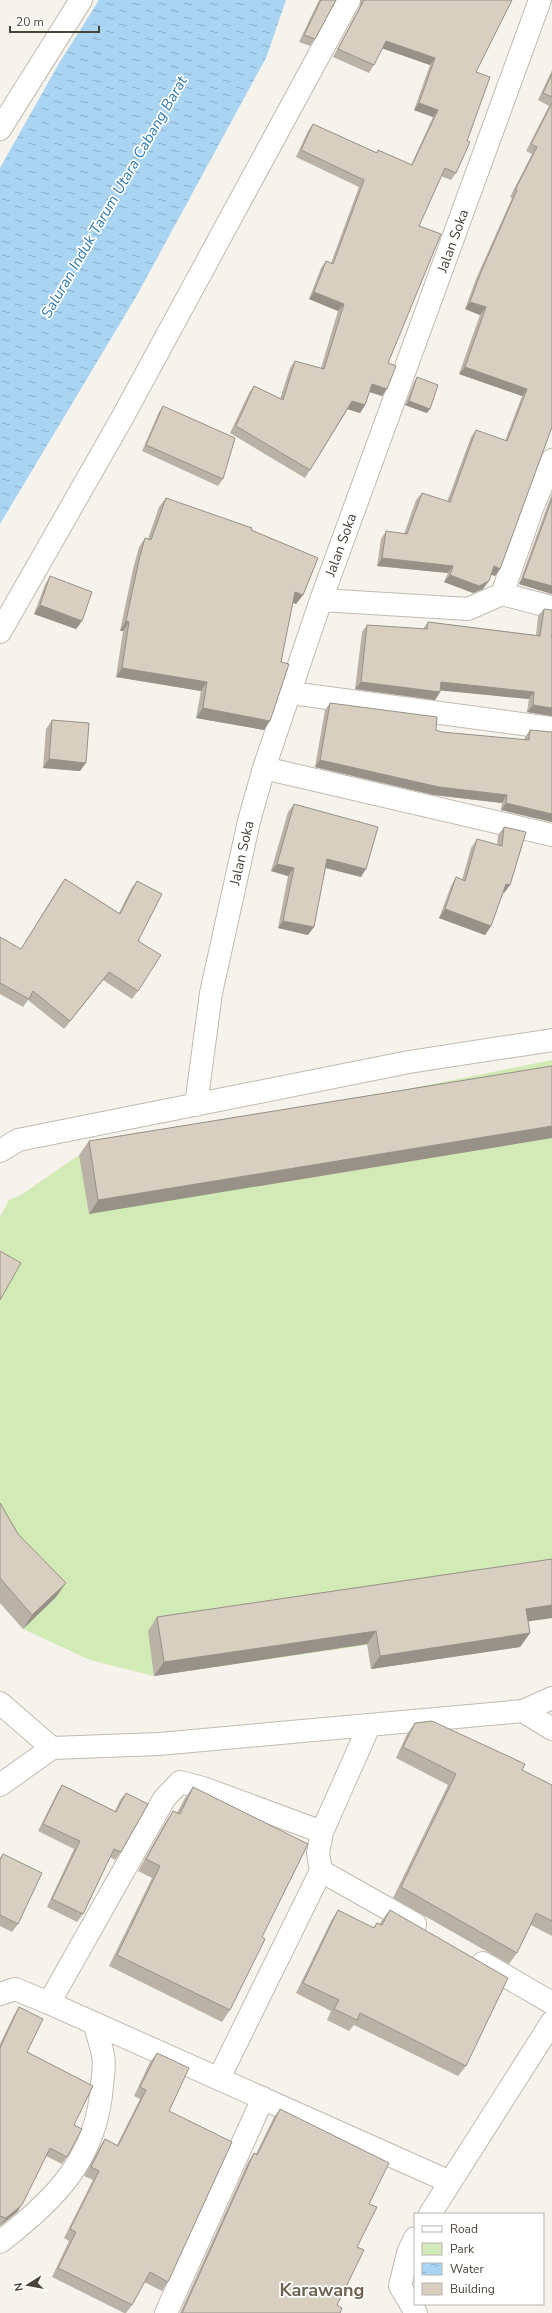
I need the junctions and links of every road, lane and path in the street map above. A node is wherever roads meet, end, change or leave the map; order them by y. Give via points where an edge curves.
1 (81, 0) edge
2 (349, 0) edge
3 (540, 0) edge
4 (0, 129) edge
5 (552, 460) edge
6 (502, 594) junction
7 (322, 600) junction
8 (552, 607) edge
9 (0, 632) edge
10 (291, 693) junction
11 (552, 728) edge
12 (264, 768) junction
13 (552, 835) edge
14 (552, 1040) edge
15 (196, 1105) junction
16 (0, 1151) edge
17 (552, 1698) edge
18 (0, 1703) edge
19 (523, 1711) junction
20 (369, 1726) junction
21 (552, 1729) edge
22 (52, 1748) junction
23 (0, 1785) edge
24 (322, 1832) junction
25 (321, 1871) junction
26 (430, 1933) edge
27 (464, 1952) edge
28 (0, 1994) edge
29 (49, 2003) junction
30 (552, 2003) edge
31 (552, 2022) edge
32 (94, 2023) junction
33 (219, 2078) junction
34 (263, 2098) junction
35 (450, 2182) junction
36 (431, 2213) edge
37 (414, 2240) edge
38 (0, 2242) edge
39 (166, 2313) edge
40 (416, 2313) edge

1 - 4 street
2 - 9 street via 125,413
3 - 7 street, Jalan Soka
5 - 6 street
6 - 7 street via 468,609
6 - 8 street
7 - 10 street, Jalan Soka
10 - 11 street
10 - 12 street, Jalan Soka
12 - 13 street
12 - 15 street, Jalan Soka via 249,821 211,993
14 - 15 street via 409,1062
15 - 16 street via 18,1140
17 - 19 street
18 - 22 street
19 - 20 street
19 - 21 street
20 - 22 street via 158,1744
20 - 24 street
22 - 23 street
24 - 25 street via 318,1853
24 - 29 street via 180,1782 164,1799
25 - 26 street
25 - 33 street
27 - 30 street
28 - 29 street via 15,1990
29 - 32 street
31 - 35 street
32 - 33 street
32 - 38 street via 104,2056 101,2097 91,2140 70,2177 42,2209
33 - 34 street
34 - 35 street
34 - 39 street
35 - 36 street
37 - 40 street via 400,2286

